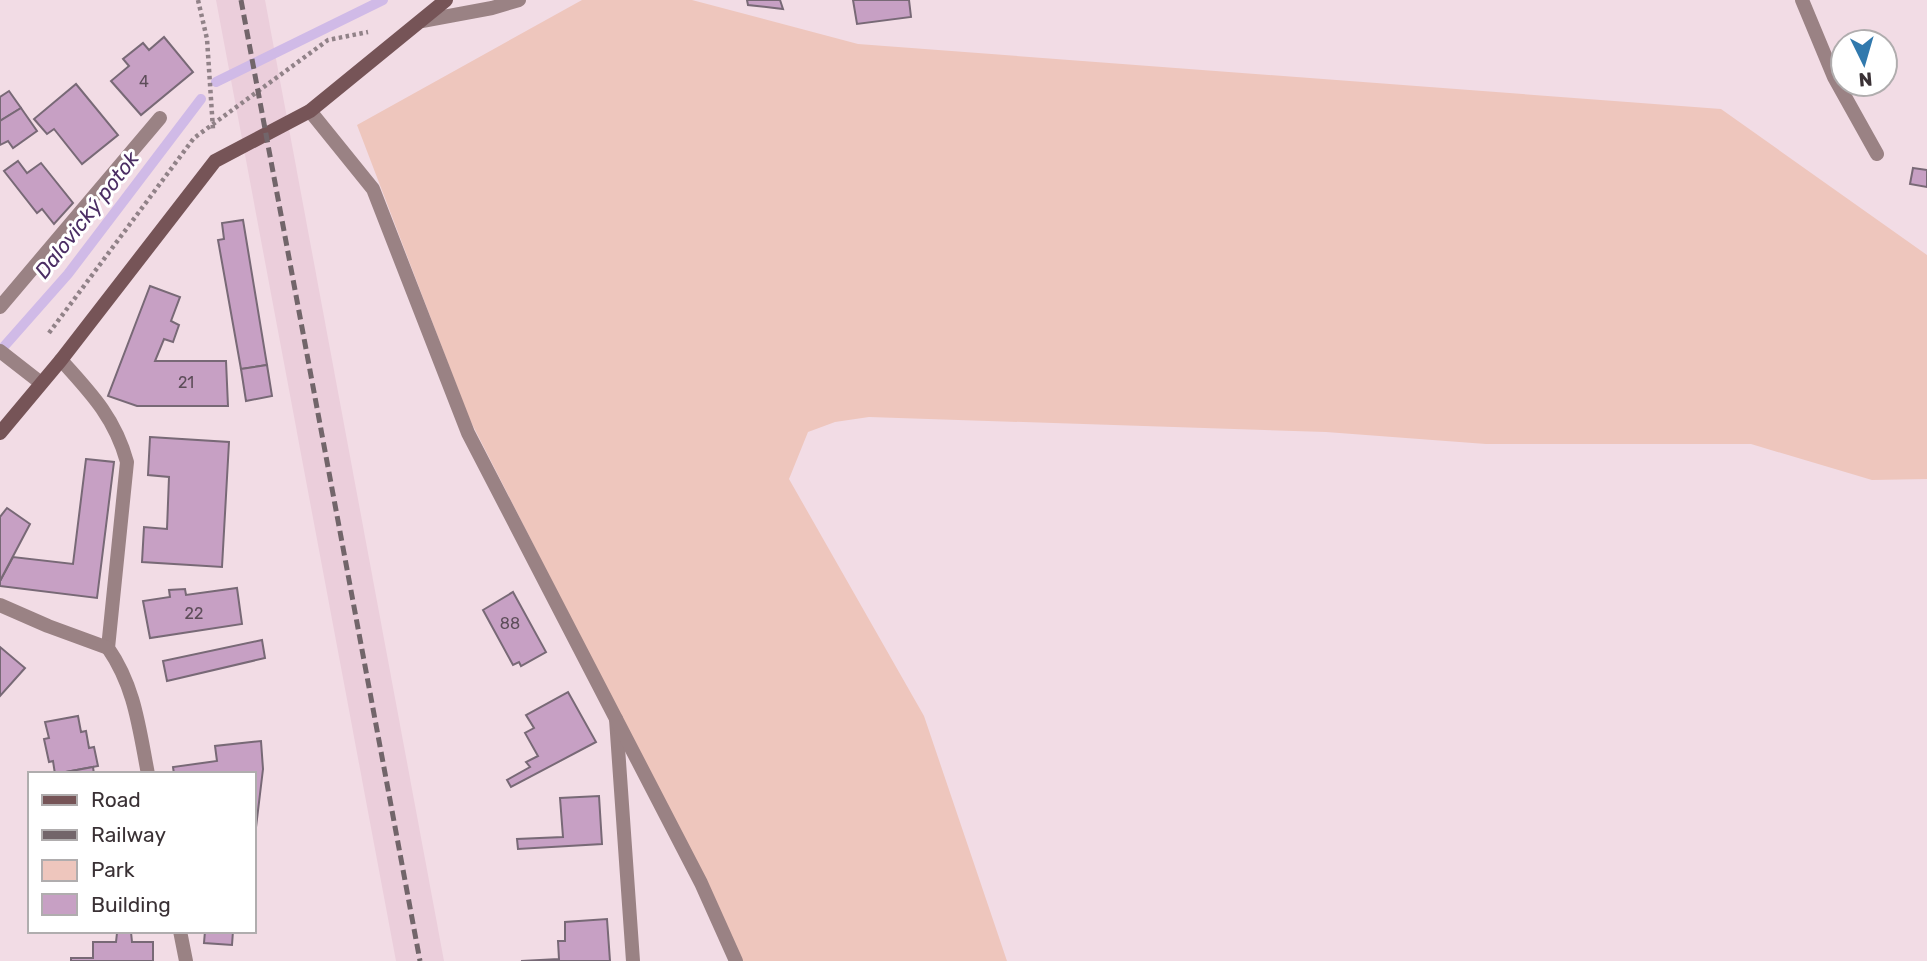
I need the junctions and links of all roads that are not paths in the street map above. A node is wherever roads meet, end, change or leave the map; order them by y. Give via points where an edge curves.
1 (519, 0) edge
2 (1802, 0) edge
3 (446, 1) edge
4 (422, 21) junction
5 (310, 111) junction
6 (160, 118) dead end
7 (1877, 154) dead end
8 (0, 307) edge
9 (0, 351) edge
10 (61, 360) junction
11 (41, 383) junction
12 (0, 433) edge
13 (0, 605) edge
14 (108, 648) junction
15 (616, 719) junction
16 (148, 772) edge
17 (180, 933) edge
18 (186, 961) edge
19 (632, 961) edge
20 (736, 961) edge

1 - 4 street
2 - 7 street via 1834,77
3 - 4 main road
4 - 5 main road
5 - 10 main road via 215,161
5 - 15 street via 373,188 468,433
6 - 8 street
9 - 11 street
10 - 11 main road
10 - 14 street via 101,404 127,462
11 - 12 main road
13 - 14 street
14 - 16 street via 123,669 134,700
15 - 19 street
15 - 20 street
17 - 18 street

